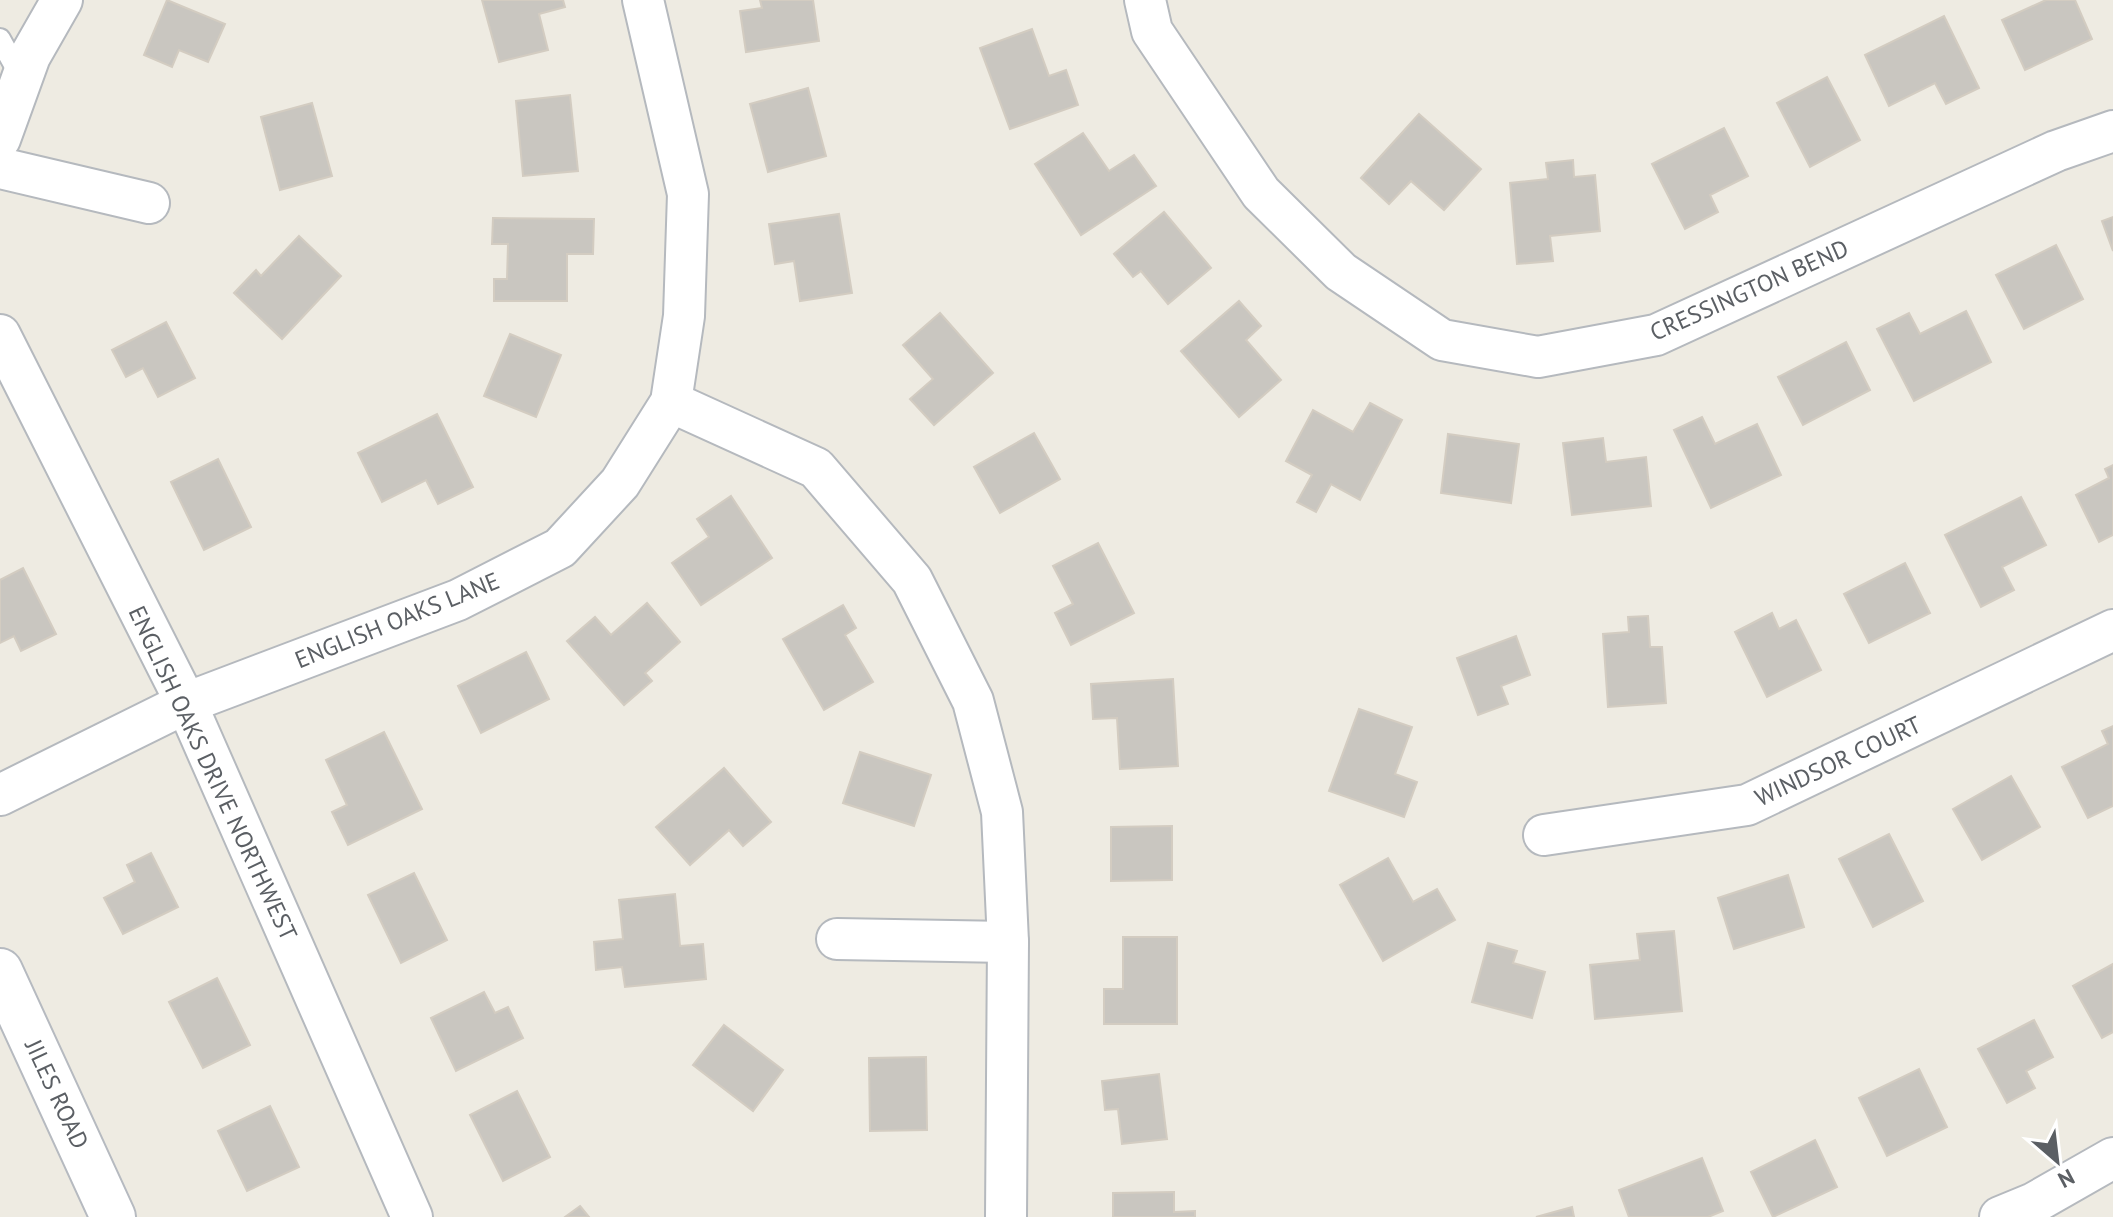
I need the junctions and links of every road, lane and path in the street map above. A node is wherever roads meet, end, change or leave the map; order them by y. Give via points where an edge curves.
1 (62, 0) edge
2 (643, 0) edge
3 (1145, 0) edge
4 (0, 39) edge
5 (22, 79) junction
6 (2113, 131) edge
7 (0, 139) edge
8 (0, 168) edge
9 (149, 203) dead end
10 (0, 335) edge
11 (671, 402) junction
12 (2113, 630) edge
13 (186, 703) junction
14 (0, 795) edge
15 (1544, 835) dead end
16 (837, 939) dead end
17 (1008, 942) junction
18 (0, 971) edge
19 (2113, 1158) edge
20 (113, 1217) edge
21 (412, 1217) edge
22 (1006, 1217) edge
23 (2000, 1217) edge

1 - 5 street
2 - 11 street, ENGLISH OAKS LANE via 688,194 684,316
3 - 6 street, CRESSINGTON BEND via 1152,31 1261,193 1341,272 1442,340 1538,357 1656,335 2056,151
4 - 5 lane
5 - 7 street
8 - 9 street
10 - 13 street, ENGLISH OAKS DRIVE NORTHWEST
11 - 13 street, ENGLISH OAKS LANE via 620,483 560,548 458,600
11 - 17 street via 816,468 912,580 973,701 981,729 1002,812
12 - 15 street, WINDSOR COURT via 1747,805
13 - 14 street, ENGLISH OAKS LANE
13 - 21 street, ENGLISH OAKS DRIVE NORTHWEST
16 - 17 street
17 - 22 street
18 - 20 street, JILES ROAD
19 - 23 street

